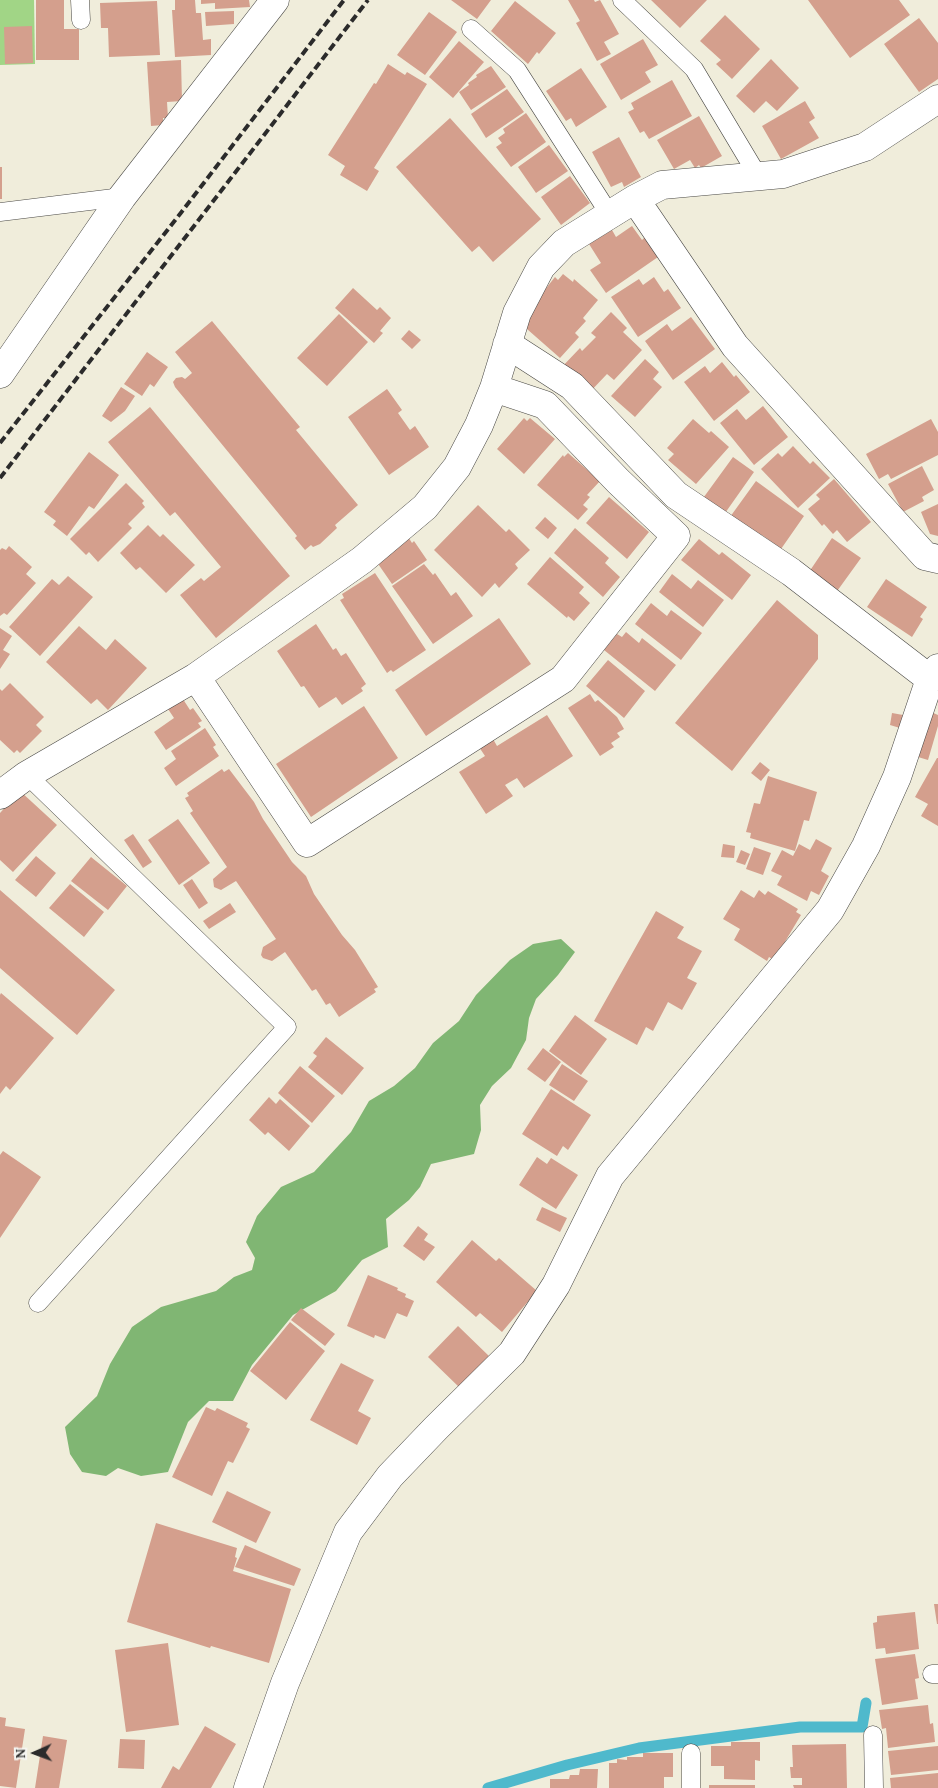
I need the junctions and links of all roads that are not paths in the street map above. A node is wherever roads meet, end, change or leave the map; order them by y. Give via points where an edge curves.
1 (80, 0) edge
2 (275, 0) edge
3 (622, 0) edge
4 (81, 20) dead end
5 (471, 29) dead end
6 (938, 100) edge
7 (758, 176) junction
8 (122, 197) junction
9 (636, 199) junction
10 (0, 212) edge
11 (610, 214) junction
12 (507, 344) junction
13 (0, 374) edge
14 (494, 388) junction
15 (938, 559) edge
16 (934, 674) edge
17 (196, 677) junction
18 (27, 775) junction
19 (0, 795) edge
20 (38, 1303) dead end
21 (873, 1735) dead end
22 (692, 1753) dead end
23 (248, 1788) edge
24 (692, 1788) edge
25 (874, 1788) edge

1 - 4 lane
2 - 8 street
3 - 7 lane via 694,69
5 - 11 lane via 517,70
6 - 7 street via 865,147 783,174
7 - 9 street via 662,185
8 - 10 lane
8 - 13 street
9 - 11 street
9 - 15 street via 736,346 926,556
11 - 12 street via 564,243 541,267 517,313
12 - 14 street
12 - 16 street via 572,386 676,495
14 - 17 street via 457,467 425,508 362,560
14 - 17 street via 545,405 676,536 563,679 307,843
16 - 23 street via 897,777 866,846 830,910 610,1176 556,1285 512,1354 390,1476 348,1532 285,1683
17 - 18 street
18 - 19 street
18 - 20 lane via 287,1027
21 - 25 lane
22 - 24 lane

